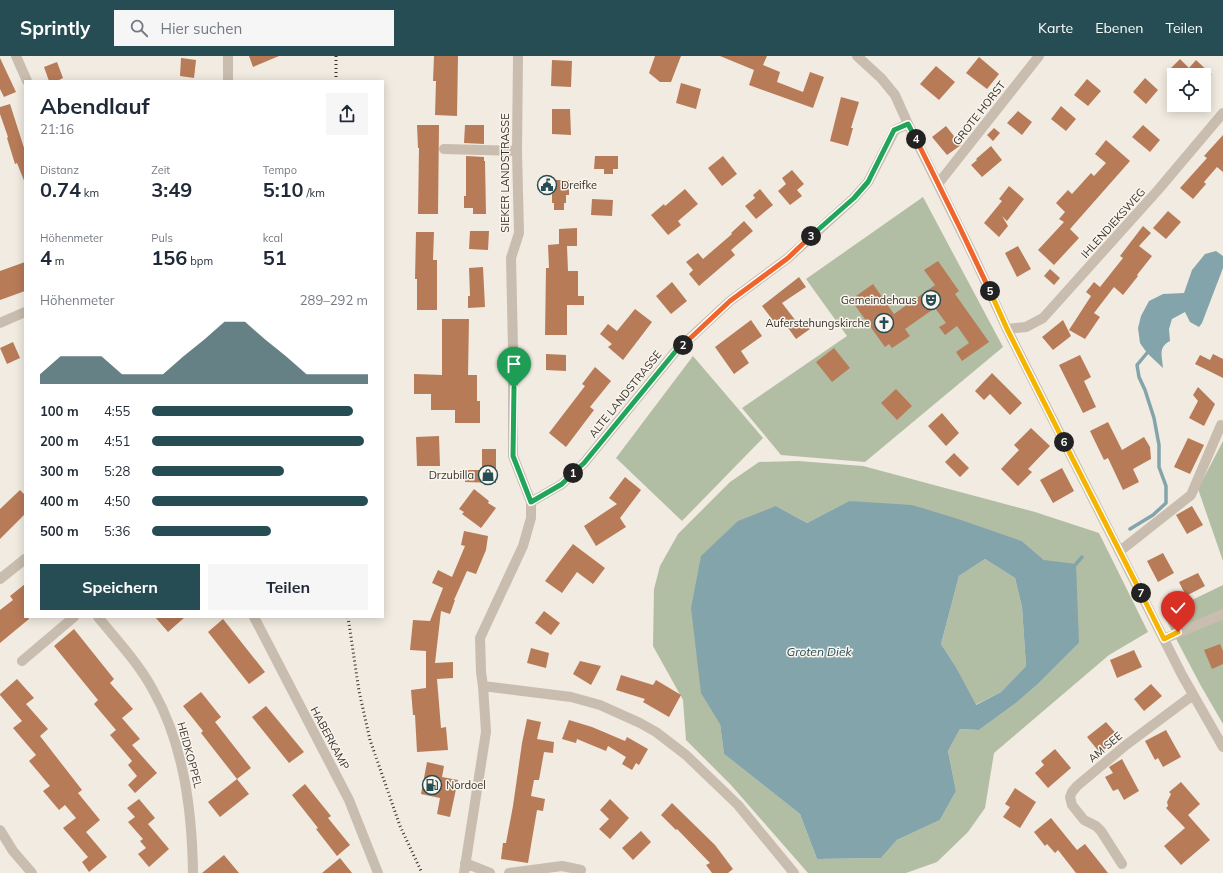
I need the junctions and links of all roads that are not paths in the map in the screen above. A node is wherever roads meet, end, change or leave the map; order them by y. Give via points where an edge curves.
1 (16, 56) edge
2 (228, 56) edge
3 (518, 56) edge
4 (857, 56) edge
5 (1039, 56) edge
6 (27, 80) edge
7 (228, 80) edge
8 (1223, 113) edge
9 (908, 124) junction
10 (444, 149) dead end
11 (517, 152) junction
12 (938, 184) junction
13 (24, 312) edge
14 (0, 323) edge
15 (1007, 329) junction
16 (1221, 425) dead end
17 (531, 502) junction
18 (1120, 552) junction
19 (24, 561) edge
20 (0, 579) edge
21 (1223, 614) edge
22 (73, 618) edge
23 (99, 618) edge
24 (255, 618) edge
25 (1164, 639) junction
26 (22, 661) dead end
27 (483, 686) junction
28 (1193, 696) junction
29 (1223, 747) edge
30 (0, 830) edge
31 (1122, 864) dead end
32 (465, 868) edge
33 (581, 870) dead end
34 (32, 873) edge
35 (193, 873) edge
36 (378, 873) edge
37 (490, 873) edge
38 (509, 873) edge
39 (794, 873) edge

1 - 6 street
2 - 7 street
3 - 11 street, SIEKER LANDSTRASSE
4 - 9 street via 895,95
5 - 12 street, GROTE HORST
8 - 15 street, IHLENDIEKSWEG via 1153,196 1043,318 1026,327
9 - 12 street
9 - 17 street, ALTE LANDSTRASSE via 894,130 868,182 854,198 788,258 730,301 675,352 584,463 562,484
10 - 11 street
11 - 17 street, SIEKER LANDSTRASSE via 519,233 511,258 513,456
12 - 15 street
13 - 14 street
15 - 18 street
16 - 18 street via 1191,495
17 - 27 street, SIEKER LANDSTRASSE via 531,518 523,546 480,638
18 - 25 street
19 - 20 street
21 - 25 street
22 - 26 street
23 - 35 street, HEIDKOPPEL via 148,682 166,715 176,743 188,794
24 - 36 street, HABERKAMP via 349,800
25 - 28 street
27 - 32 street, SIEKER LANDSTRASSE via 486,732
27 - 39 street via 571,697 600,706 656,732 686,755 738,804
28 - 29 street
28 - 31 street, AM SEE via 1126,745 1072,792 1072,805 1084,820 1101,831
30 - 34 street via 13,851
32 - 37 street
33 - 38 street via 562,866

